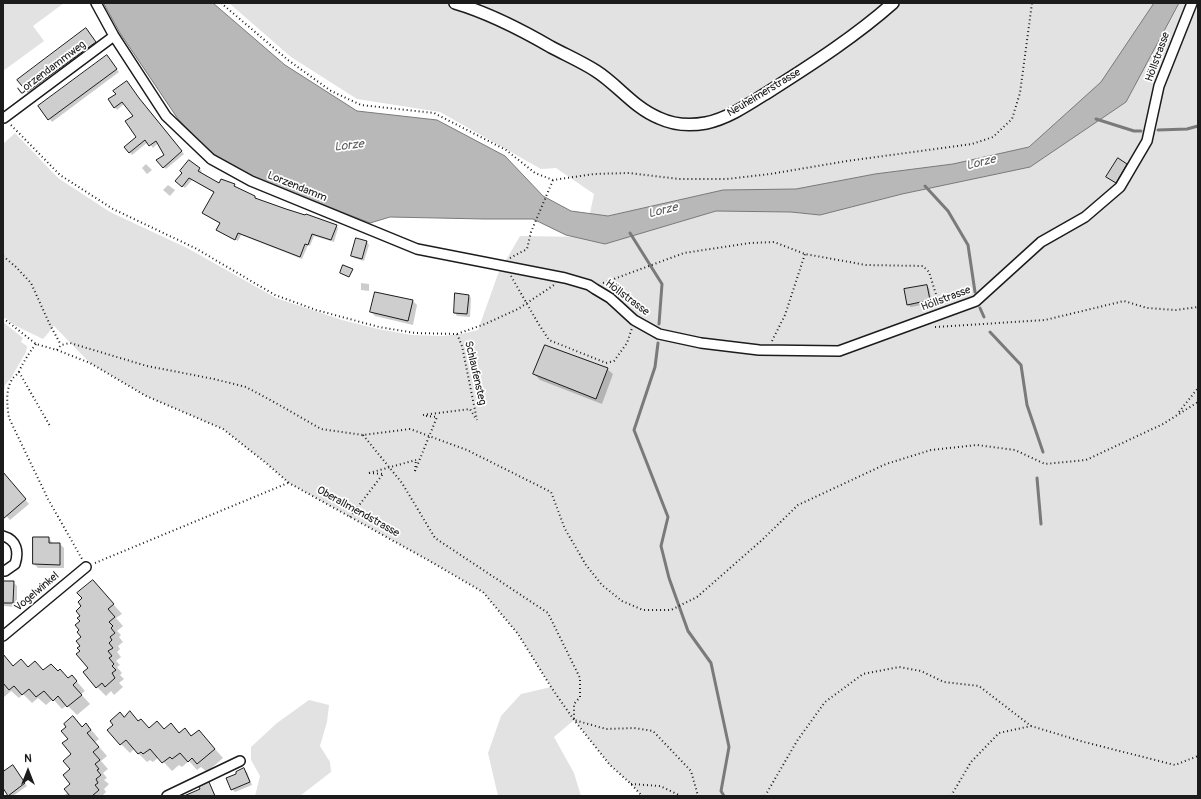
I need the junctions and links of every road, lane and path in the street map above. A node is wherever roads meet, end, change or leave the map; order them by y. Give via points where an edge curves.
1 (96, 3) edge
2 (221, 3) edge
3 (455, 3) edge
4 (893, 3) edge
5 (1032, 3) edge
6 (1192, 3) edge
7 (114, 36) junction
8 (4, 118) joint
9 (553, 180) junction
10 (531, 232) dead end
11 (805, 254) junction
12 (3, 256) edge
13 (565, 278) junction
14 (595, 289) junction
15 (527, 303) junction
16 (1198, 307) edge
17 (942, 313) junction
18 (3, 318) edge
19 (634, 320) junction
20 (929, 327) dead end
21 (457, 334) junction
22 (36, 344) junction
23 (61, 345) junction
24 (57, 350) junction
25 (768, 350) junction
26 (19, 372) junction
27 (1198, 388) edge
28 (3, 392) edge
29 (8, 392) junction
30 (1198, 402) edge
31 (1178, 414) junction
32 (50, 426) dead end
33 (363, 434) junction
34 (289, 483) junction
35 (350, 517) junction
36 (3, 536) edge
37 (86, 567) junction
38 (3, 571) edge
39 (3, 636) edge
40 (574, 720) junction
41 (1031, 726) junction
42 (1198, 756) edge
43 (240, 761) dead end
44 (631, 784) junction
45 (167, 796) edge
46 (642, 796) edge
47 (681, 796) edge
48 (698, 796) edge
49 (765, 796) edge
50 (951, 796) edge

1 - 7 street, Lorzendamm
2 - 9 path via 288,60 331,91 361,104 434,113 506,150 535,173
3 - 4 street, Neuheimerstrasse via 493,16 597,72 643,110 674,124 690,125 707,123 748,104 792,77 875,19
5 - 9 path via 1020,93 1012,119 993,137 972,144 770,174 679,179 629,174 594,174
6 - 17 street, Höllstrasse via 1160,86 1147,141 1120,187 1085,217 1041,242 976,302
7 - 8 street, Lorzendammweg
7 - 13 street, Lorzendamm via 166,116 210,159 251,181 417,249
8 - 21 path via 60,175 113,209 195,248 276,295 316,310 379,327 416,333
9 - 10 path
11 - 14 path via 774,242 684,253 602,283
11 - 17 path via 866,265 922,266 929,272
11 - 25 path via 784,315
12 - 23 path via 31,283
13 - 14 street, Höllstrasse
13 - 15 path
14 - 19 street, Höllstrasse via 610,298
15 - 19 path via 549,340 606,363 614,361 627,343
15 - 21 path via 485,324
16 - 20 path via 1176,310 1147,308 1124,301 1045,320
17 - 25 street, Höllstrasse via 839,351
18 - 22 path, Oberallmendstrasse
19 - 25 street, Höllstrasse via 659,334 701,343
21 - 35 path, Schlaufensteg, bridge via 462,346 477,420 470,409 423,415 437,417 415,471 416,460 369,473 383,474
22 - 24 path, Oberallmendstrasse
22 - 26 path via 25,358
23 - 24 path
23 - 33 path via 70,343 147,366 246,387 322,429
24 - 34 path, Oberallmendstrasse via 90,363 146,396 223,429
26 - 29 path
26 - 32 path
27 - 31 path
28 - 29 path
29 - 37 path via 9,418 48,499
30 - 31 path
31 - 33 path via 1163,424 1086,460 1045,464 1015,450 976,445 932,450 886,464 798,505 697,597 671,610 643,610 622,601 602,585 565,529 550,492 467,450 410,430
33 - 40 path via 402,483 435,538 548,613 580,678 580,697 574,704
34 - 35 path, Oberallmendstrasse
34 - 37 path
35 - 40 path, Oberallmendstrasse via 483,592 518,634
36 - 38 street via 15,545 18,555 15,564
37 - 39 street, Vogelwinkel
40 - 44 path, Oberallmendstrasse via 610,765
40 - 48 path via 606,729 634,728 653,732 690,771
41 - 42 path via 1175,764
41 - 49 path via 979,686 944,682 921,671 898,667 863,674 825,702 796,741
41 - 50 path via 999,734 972,762
43 - 45 street
44 - 46 path, Oberallmendstrasse
44 - 47 path via 660,786

